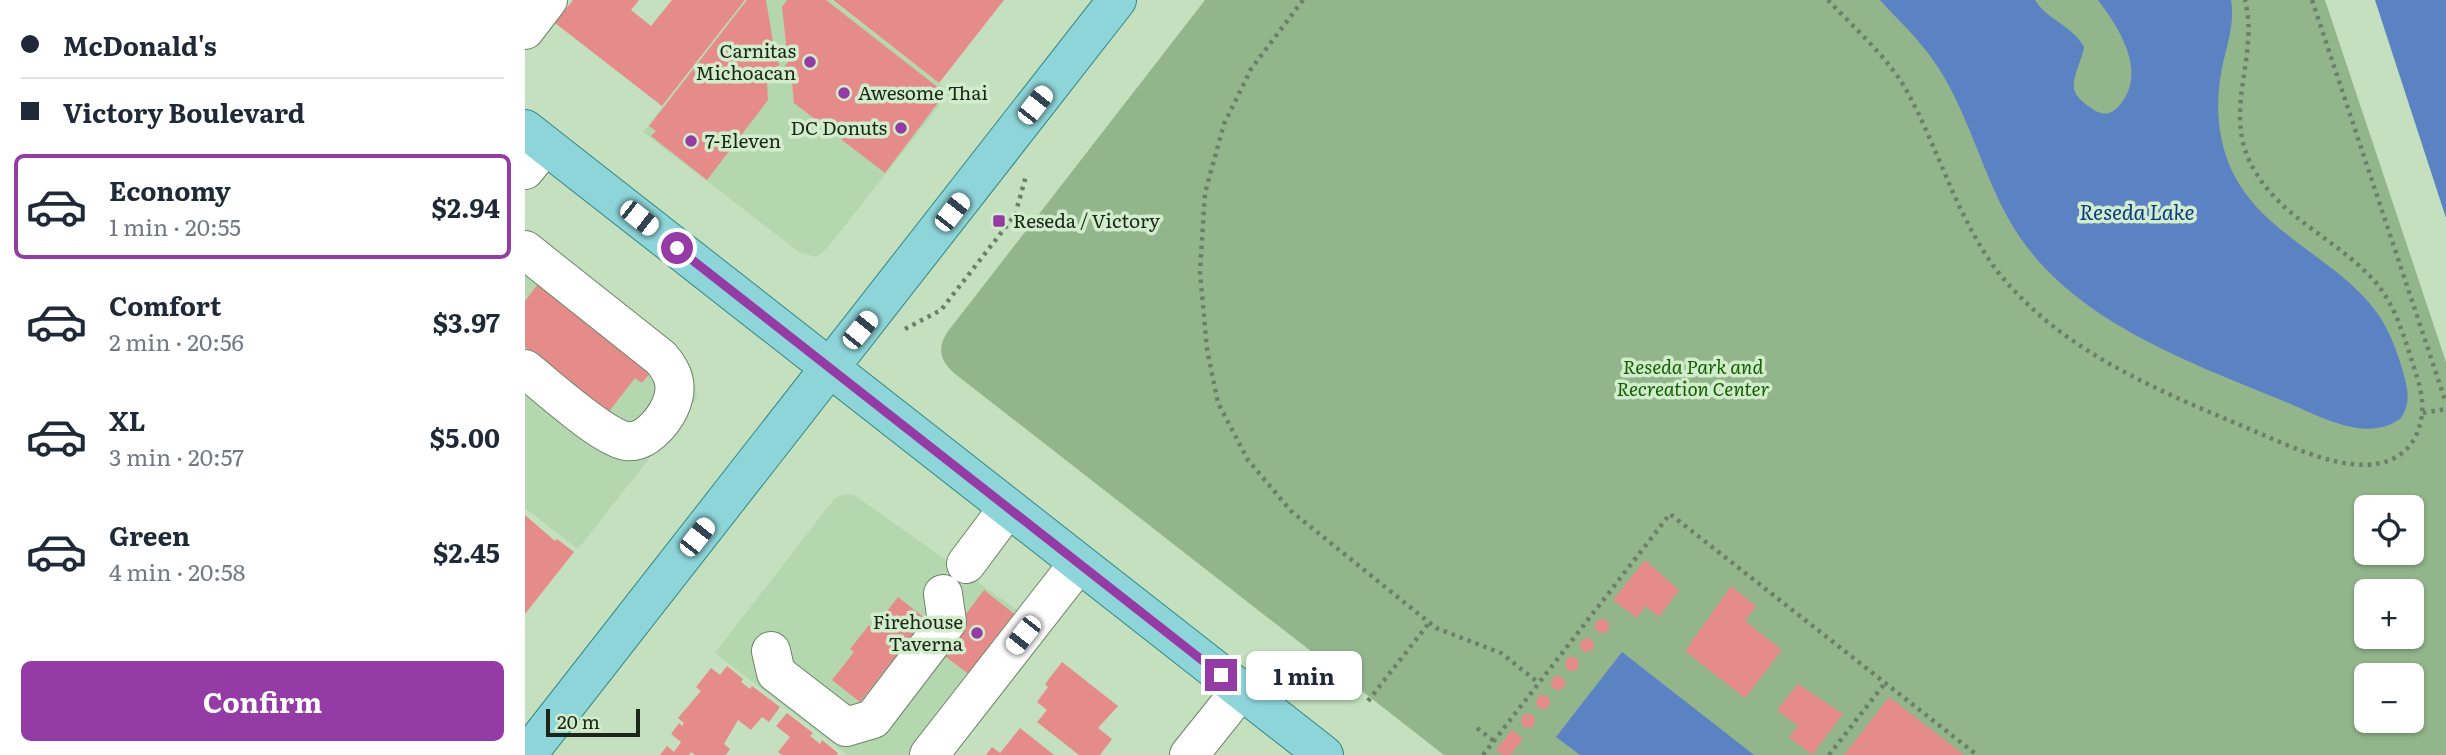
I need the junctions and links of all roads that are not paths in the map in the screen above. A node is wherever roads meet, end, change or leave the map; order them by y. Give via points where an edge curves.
1 (548, 0) edge
2 (1118, 0) edge
3 (525, 30) edge
4 (532, 148) edge
5 (525, 250) edge
6 (830, 368) junction
7 (525, 369) edge
8 (1007, 508) junction
9 (966, 564) dead end
10 (1078, 564) junction
11 (943, 594) dead end
12 (771, 650) dead end
13 (1241, 691) junction
14 (527, 755) edge
15 (929, 755) edge
16 (1189, 755) edge
17 (1324, 755) edge

1 - 3 street
2 - 6 main road
4 - 6 main road
5 - 7 street via 661,358 675,379 674,397 666,415 646,437 628,442 610,435
6 - 8 main road
6 - 14 main road
8 - 9 street
8 - 10 main road
10 - 13 main road
10 - 15 street
11 - 12 street via 947,622 873,719 846,727 776,673
13 - 16 street
13 - 17 main road

